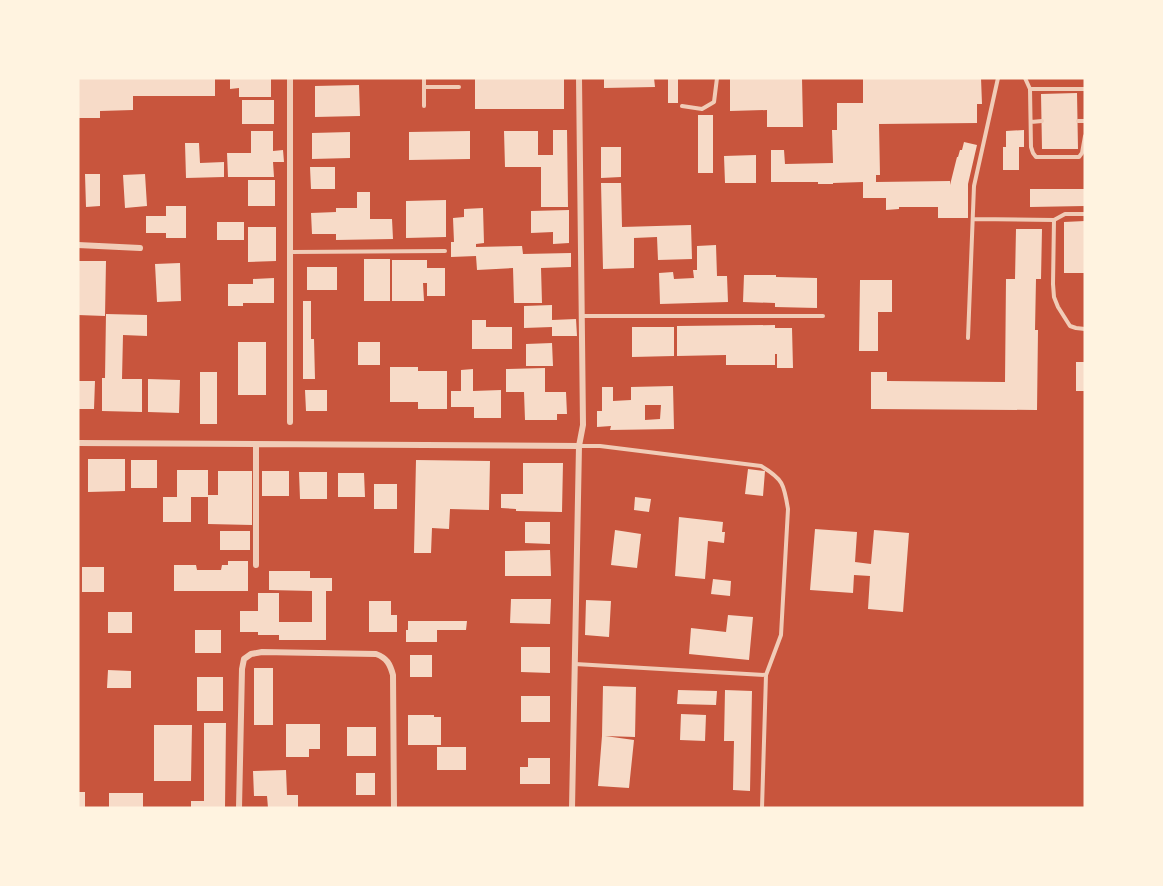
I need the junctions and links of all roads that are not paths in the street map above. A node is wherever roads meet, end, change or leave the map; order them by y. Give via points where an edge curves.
1 (290, 78) edge
2 (424, 78) edge
3 (579, 78) edge
4 (717, 78) edge
5 (998, 78) edge
6 (1025, 78) edge
7 (424, 87) junction
8 (459, 87) dead end
9 (1030, 89) junction
10 (1085, 89) edge
11 (424, 106) dead end
12 (682, 106) dead end
13 (1078, 121) dead end
14 (1085, 121) edge
15 (1031, 122) junction
16 (1042, 122) dead end
17 (1085, 136) edge
18 (1085, 214) edge
19 (973, 219) junction
20 (1054, 220) junction
21 (78, 245) edge
22 (140, 248) dead end
23 (445, 251) dead end
24 (290, 252) junction
25 (582, 316) junction
26 (822, 316) dead end
27 (1085, 329) edge
28 (968, 338) dead end
29 (290, 422) dead end
30 (78, 443) edge
31 (256, 445) junction
32 (579, 446) junction
33 (256, 566) dead end
34 (574, 664) junction
35 (766, 675) junction
36 (239, 808) edge
37 (394, 808) edge
38 (572, 808) edge
39 (762, 808) edge

1 - 24 street
2 - 7 lane
3 - 25 street
4 - 12 lane via 714,102 702,109
5 - 19 lane via 974,186
6 - 9 lane
7 - 8 lane
7 - 11 lane
9 - 10 lane
9 - 15 lane
13 - 14 lane
15 - 16 lane
15 - 17 lane via 1031,147 1036,157 1079,157
18 - 20 lane via 1065,214
19 - 20 lane
19 - 28 lane
20 - 27 lane via 1054,297 1070,326
21 - 22 street
23 - 24 lane
24 - 29 street
25 - 26 lane
25 - 32 street via 583,424
30 - 31 street
31 - 32 street
31 - 33 street
32 - 34 street
32 - 35 lane via 761,466 777,475 785,489 788,509 781,634
34 - 35 lane
34 - 38 street
35 - 39 lane
36 - 37 street via 242,669 244,659 262,652 376,654 391,665

